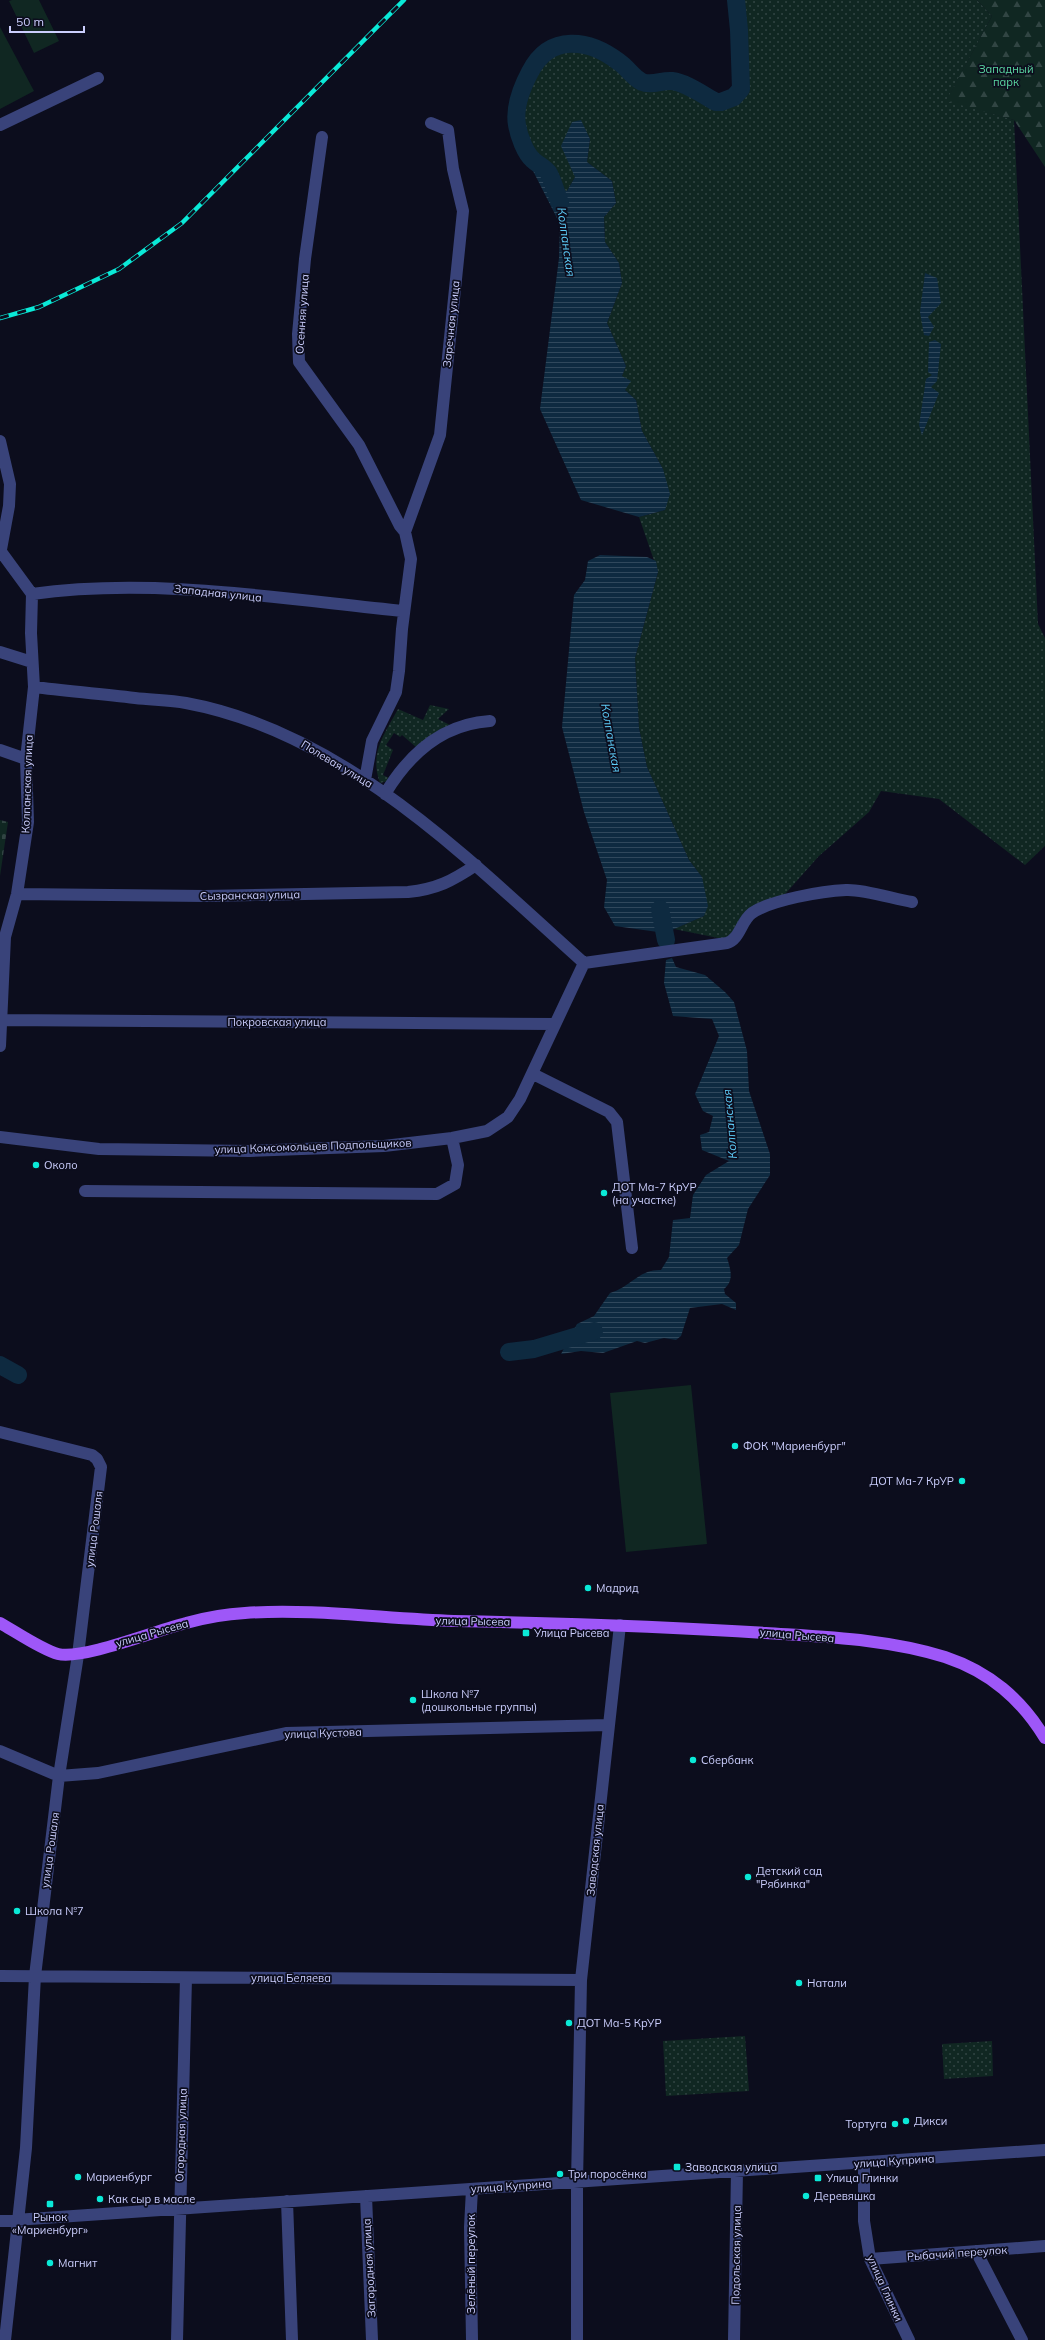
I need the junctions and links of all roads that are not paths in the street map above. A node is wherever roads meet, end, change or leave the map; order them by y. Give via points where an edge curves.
1 (98, 78) dead end
2 (431, 123) dead end
3 (0, 125) edge
4 (322, 138) dead end
5 (0, 441) edge
6 (405, 532) junction
7 (1, 554) edge
8 (32, 594) junction
9 (404, 611) junction
10 (0, 652) edge
11 (32, 662) junction
12 (34, 687) junction
13 (490, 721) dead end
14 (0, 750) edge
15 (26, 759) junction
16 (365, 780) junction
17 (385, 794) junction
18 (476, 866) junction
19 (17, 894) junction
20 (912, 902) dead end
21 (584, 963) junction
22 (1, 1020) edge
23 (555, 1024) junction
24 (0, 1046) edge
25 (533, 1074) junction
26 (0, 1137) edge
27 (452, 1138) junction
28 (85, 1191) dead end
29 (632, 1248) dead end
30 (0, 1432) edge
31 (0, 1623) edge
32 (620, 1625) junction
33 (78, 1655) junction
34 (608, 1725) junction
35 (1045, 1738) edge
36 (0, 1751) edge
37 (59, 1776) junction
38 (0, 1976) edge
39 (34, 1976) junction
40 (186, 1978) junction
41 (581, 1980) junction
42 (1045, 2150) edge
43 (864, 2162) junction
44 (738, 2171) junction
45 (577, 2182) junction
46 (472, 2189) junction
47 (366, 2196) junction
48 (287, 2201) junction
49 (179, 2208) junction
50 (20, 2219) junction
51 (0, 2220) edge
52 (1045, 2246) edge
53 (976, 2251) junction
54 (870, 2259) junction
55 (5, 2340) edge
56 (177, 2340) edge
57 (292, 2340) edge
58 (372, 2340) edge
59 (472, 2340) edge
60 (577, 2340) edge
61 (734, 2340) edge
62 (909, 2340) edge
63 (1022, 2340) edge

1 - 3 street
2 - 6 street, Заречная улица via 448,130 453,169 463,210 440,435
4 - 6 street, Осенняя улица via 305,259 298,334 299,362 359,445
5 - 7 street via 10,484
6 - 9 street via 411,559
7 - 8 street
8 - 9 street, Западная улица via 74,588 156,587
8 - 11 street, Колпанская улица
9 - 16 street via 396,692 372,741
10 - 11 street
11 - 12 street, Колпанская улица
12 - 15 street, Колпанская улица
12 - 16 street, Полевая улица via 186,703 239,718 291,737
13 - 17 street via 474,722 441,734 416,752
14 - 15 street
15 - 19 street, Колпанская улица via 28,822
16 - 17 street, Полевая улица
17 - 18 street, Полевая улица
18 - 19 street, Сызранская улица via 449,883 431,889 408,892 205,896
18 - 21 street, Полевая улица
19 - 22 street, Колпанская улица via 5,937
20 - 21 street via 847,890 794,898 774,903 750,914 733,942
21 - 23 street, улица Комсомольцев Подпольщиков
22 - 23 street, Покровская улица
22 - 24 street, Колпанская улица
23 - 25 street, улица Комсомольцев Подпольщиков
25 - 27 street, улица Комсомольцев Подпольщиков via 508,1117 488,1131
25 - 29 street via 609,1112 617,1122
26 - 27 street, улица Комсомольцев Подпольщиков via 99,1149 250,1151 384,1146
27 - 28 street via 458,1165 455,1184 437,1194
30 - 33 street, улица Рошаля via 92,1455 101,1467
31 - 33 main road, улица Рысева via 58,1654
32 - 33 main road, улица Рысева via 423,1620 280,1612 244,1613 188,1622
32 - 34 street, Заводская улица
32 - 35 main road, улица Рысева via 777,1633 906,1646 948,1658 998,1682 1024,1708
33 - 37 street, улица Рошаля
34 - 37 street, улица Кустова via 286,1733 98,1773
34 - 41 street, Заводская улица
36 - 37 street, улица Кустова
37 - 39 street, улица Рошаля
38 - 39 street, улица Беляева
39 - 40 street, улица Беляева
39 - 50 street, улица Рошаля
40 - 41 street, улица Беляева
40 - 49 street, Огородная улица
41 - 45 street, Заводская улица
42 - 43 street, улица Куприна
43 - 44 street, улица Куприна
43 - 54 street, улица Глинки via 864,2221
44 - 45 street, улица Куприна
44 - 61 street, Подольская улица
45 - 46 street, улица Куприна
45 - 60 street, Заводская улица
46 - 47 street, улица Куприна
46 - 59 street, Зелёный переулок
47 - 48 street, улица Куприна
47 - 58 street, Загородная улица
48 - 49 street, улица Куприна
48 - 57 street
49 - 50 street, улица Куприна
49 - 56 street, Огородная улица
50 - 51 street, улица Куприна
50 - 55 street, улица Рошаля
52 - 53 street, Рыбачий переулок
53 - 54 street, Рыбачий переулок
53 - 63 street
54 - 62 street, улица Глинки

